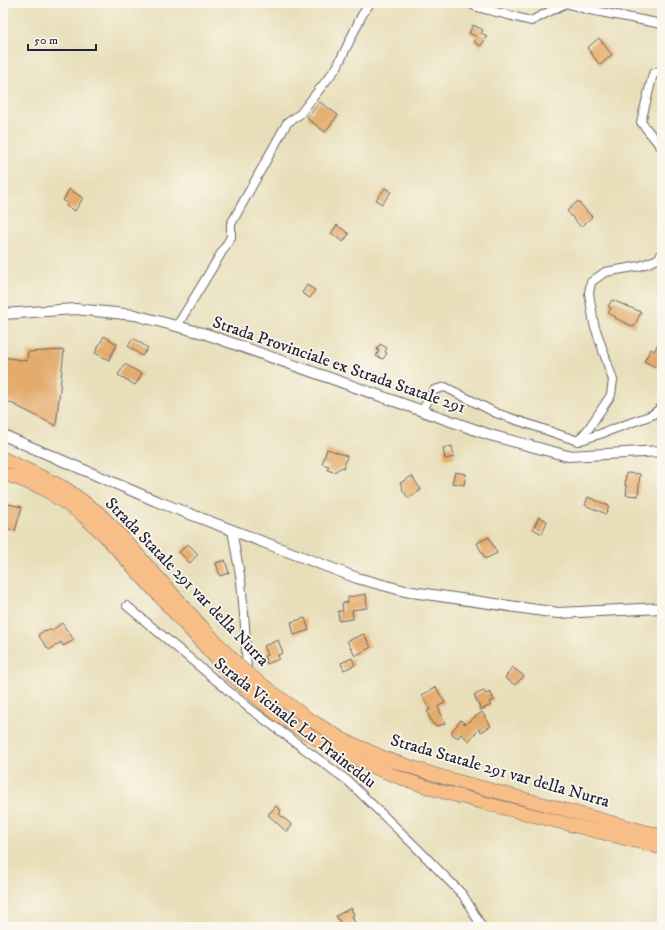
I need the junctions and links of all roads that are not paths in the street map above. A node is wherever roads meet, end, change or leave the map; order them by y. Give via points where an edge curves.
1 (370, 3) edge
2 (469, 3) edge
3 (662, 24) edge
4 (662, 70) edge
5 (662, 148) edge
6 (662, 253) edge
7 (3, 314) edge
8 (177, 326) junction
9 (662, 407) edge
10 (422, 411) junction
11 (3, 435) edge
12 (578, 441) junction
13 (662, 451) edge
14 (3, 458) edge
15 (3, 473) edge
16 (232, 530) junction
17 (127, 606) dead end
18 (662, 608) edge
19 (234, 669) junction
20 (249, 708) junction
21 (662, 836) edge
22 (662, 848) edge
23 (482, 927) edge

1 - 8 street via 336,67 300,114 287,123 230,224 231,237
2 - 3 street via 530,21 566,3
4 - 5 street via 652,74 641,122
6 - 12 street via 658,260 605,272 591,282 589,293 594,324 613,380 611,395
7 - 8 street, Strada Provinciale ex Strada Statale 291 via 74,309 135,315
8 - 10 street, Strada Provinciale ex Strada Statale 291
9 - 12 street via 652,414
10 - 12 street via 434,390 446,387 496,413
10 - 13 street, Strada Provinciale ex Strada Statale 291 via 490,435 568,456
11 - 16 street via 156,501
14 - 19 highway, Strada Statale 291 var della Nurra via 65,488 99,513 204,629
15 - 19 highway, Strada Statale 291 var della Nurra via 44,489 81,514
16 - 18 street via 357,578 405,591 558,612
16 - 20 street via 241,580
17 - 20 street, Strada Vicinale Lu Traineddu
19 - 21 highway, Strada Statale 291 var della Nurra, bridge via 344,740 387,759 442,777
19 - 22 highway, Strada Statale 291 var della Nurra, bridge via 277,713 304,731 383,772 508,809
20 - 23 street, Strada Vicinale Lu Traineddu via 348,780 463,895

